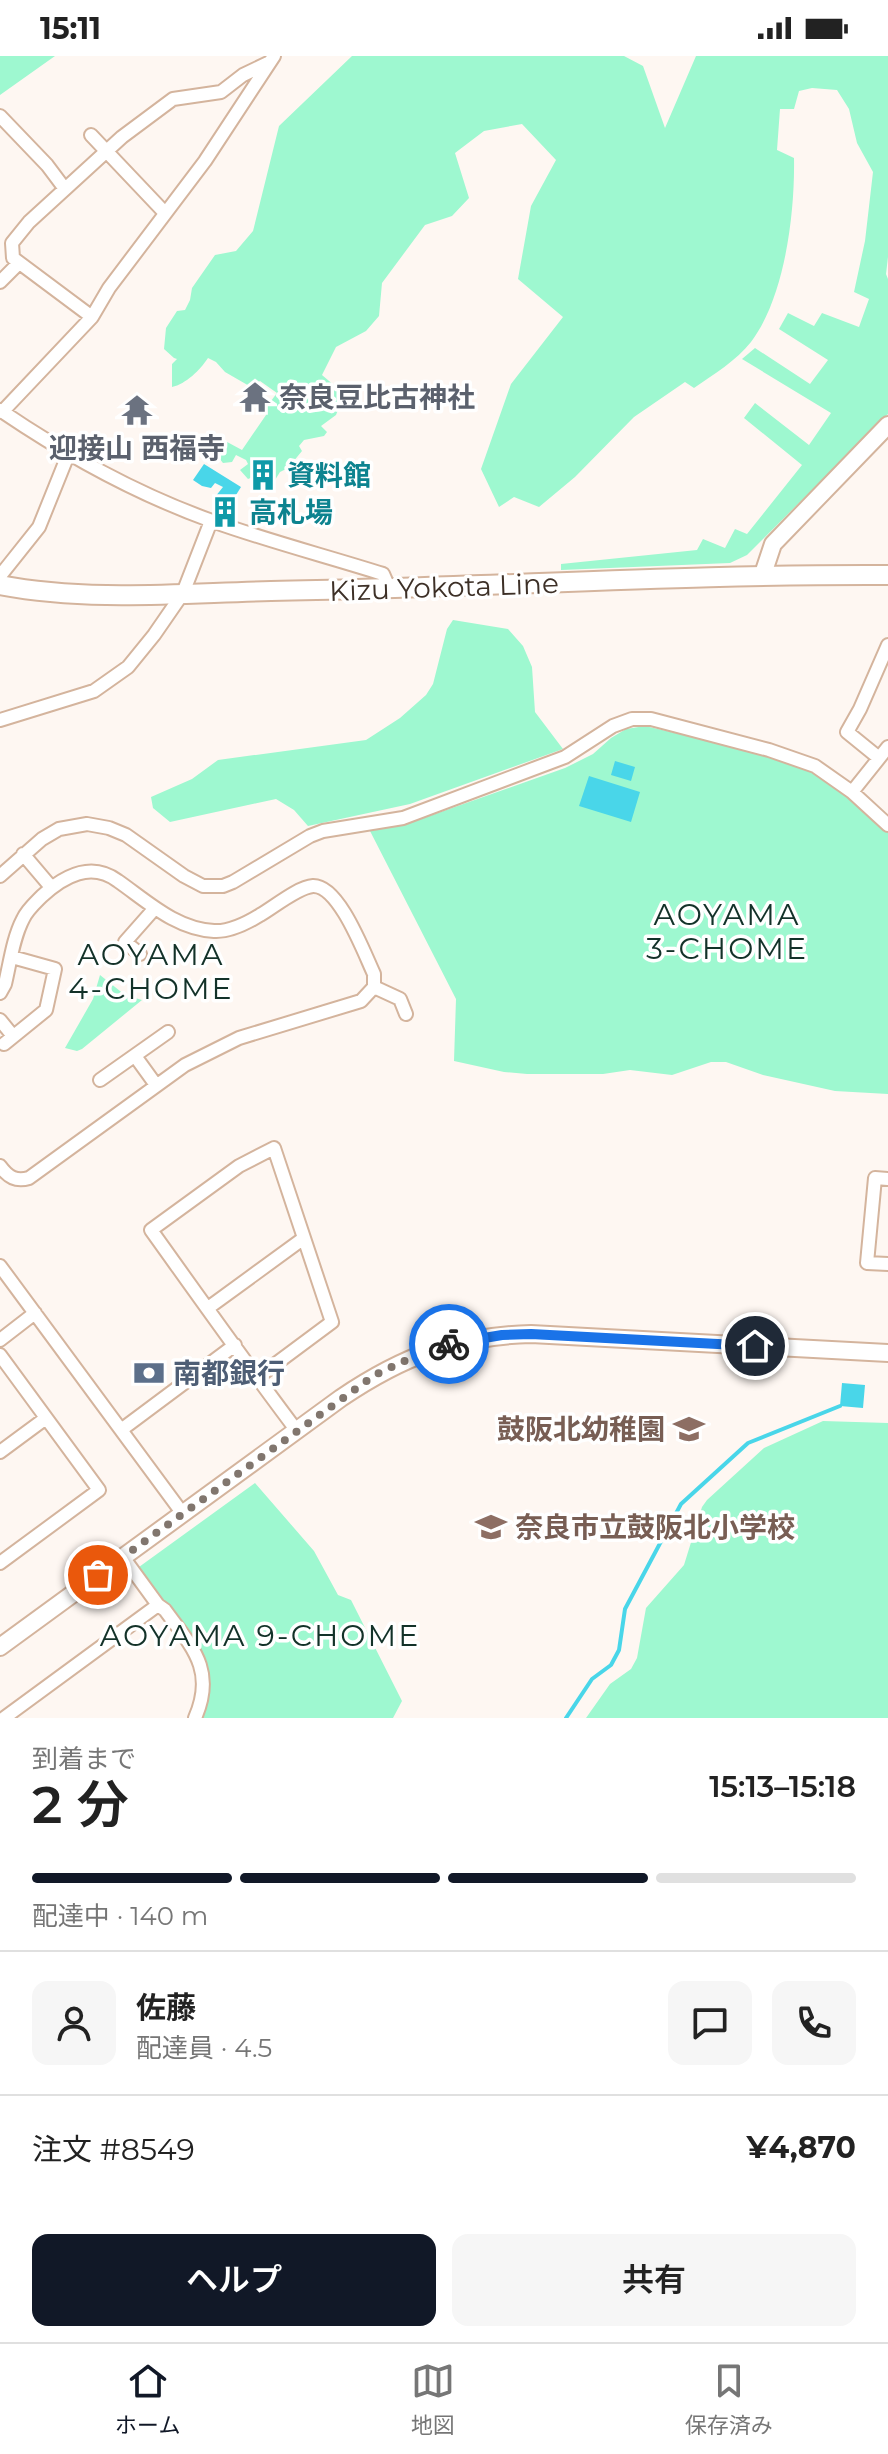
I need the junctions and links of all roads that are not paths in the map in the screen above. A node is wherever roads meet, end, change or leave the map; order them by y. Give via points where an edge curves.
1 (273, 59) edge
2 (0, 116) edge
3 (91, 135) dead end
4 (106, 151) junction
5 (65, 189) junction
6 (165, 213) junction
7 (19, 263) junction
8 (0, 282) edge
9 (92, 317) junction
10 (1, 411) edge
11 (888, 425) edge
12 (68, 455) junction
13 (211, 521) junction
14 (763, 574) junction
15 (888, 575) edge
16 (0, 576) edge
17 (0, 585) edge
18 (390, 590) junction
19 (183, 593) junction
20 (888, 645) edge
21 (0, 720) edge
22 (888, 747) edge
23 (879, 758) junction
24 (852, 792) junction
25 (888, 825) edge
26 (23, 854) junction
27 (0, 876) edge
28 (51, 887) junction
29 (155, 908) junction
30 (140, 954) dead end
31 (12, 957) junction
32 (374, 987) junction
33 (0, 993) edge
34 (406, 1014) dead end
35 (0, 1020) edge
36 (168, 1032) dead end
37 (135, 1056) junction
38 (100, 1080) dead end
39 (156, 1085) junction
40 (0, 1166) edge
41 (888, 1179) edge
42 (304, 1238) junction
43 (888, 1264) edge
44 (0, 1266) edge
45 (208, 1308) junction
46 (35, 1313) junction
47 (0, 1340) edge
48 (235, 1345) junction
49 (888, 1353) edge
50 (0, 1355) edge
51 (258, 1377) junction
52 (46, 1418) junction
53 (121, 1430) junction
54 (297, 1431) junction
55 (0, 1452) edge
56 (183, 1514) junction
57 (123, 1557) junction
58 (0, 1563) edge
59 (158, 1605) junction
60 (0, 1647) edge
61 (4, 1718) edge
62 (195, 1718) edge

1 - 4 street via 221,92 173,99
1 - 6 street
2 - 5 street
3 - 4 street
4 - 5 street
4 - 6 street
5 - 7 street via 12,243 13,258
6 - 9 street
7 - 8 street
7 - 9 street
9 - 10 street
10 - 12 street
11 - 14 street via 773,544
12 - 13 street
12 - 16 street via 39,527
13 - 18 street via 383,574
13 - 19 street
14 - 15 main road, Kizu Yokota Line
14 - 18 main road, Kizu Yokota Line
17 - 19 main road, Kizu Yokota Line via 95,596
18 - 19 main road, Kizu Yokota Line
19 - 21 street via 136,657 112,680 78,697
20 - 23 street via 847,732
22 - 23 street
23 - 24 street
24 - 25 street
24 - 26 street via 794,757 651,719 632,719 565,757 403,818 310,836 223,886 203,886 126,835 87,824 59,829
26 - 27 street
26 - 28 street
28 - 29 street via 83,871 102,872
28 - 31 street via 22,920
29 - 30 street via 125,942
29 - 32 street via 215,932 249,922 301,890 324,889 352,930 374,974
31 - 33 street
31 - 35 street via 55,969 46,1010 9,1040
32 - 34 street via 400,999
32 - 39 street via 361,1001 239,1038
36 - 37 street
37 - 38 street
37 - 39 street
39 - 40 street via 29,1178 20,1181
41 - 43 street via 875,1178 867,1263
42 - 45 street
42 - 45 street via 274,1148 239,1166 151,1230
42 - 51 street via 332,1322
44 - 46 street
45 - 48 street
46 - 47 street
46 - 53 street
48 - 51 street
48 - 53 street
49 - 54 street via 502,1335 451,1343 391,1367
50 - 52 street
51 - 54 street
52 - 55 street
52 - 58 street via 99,1490
53 - 56 street
54 - 56 street
56 - 57 street
57 - 59 street
57 - 60 street
59 - 61 street
59 - 62 street via 203,1671 205,1686

